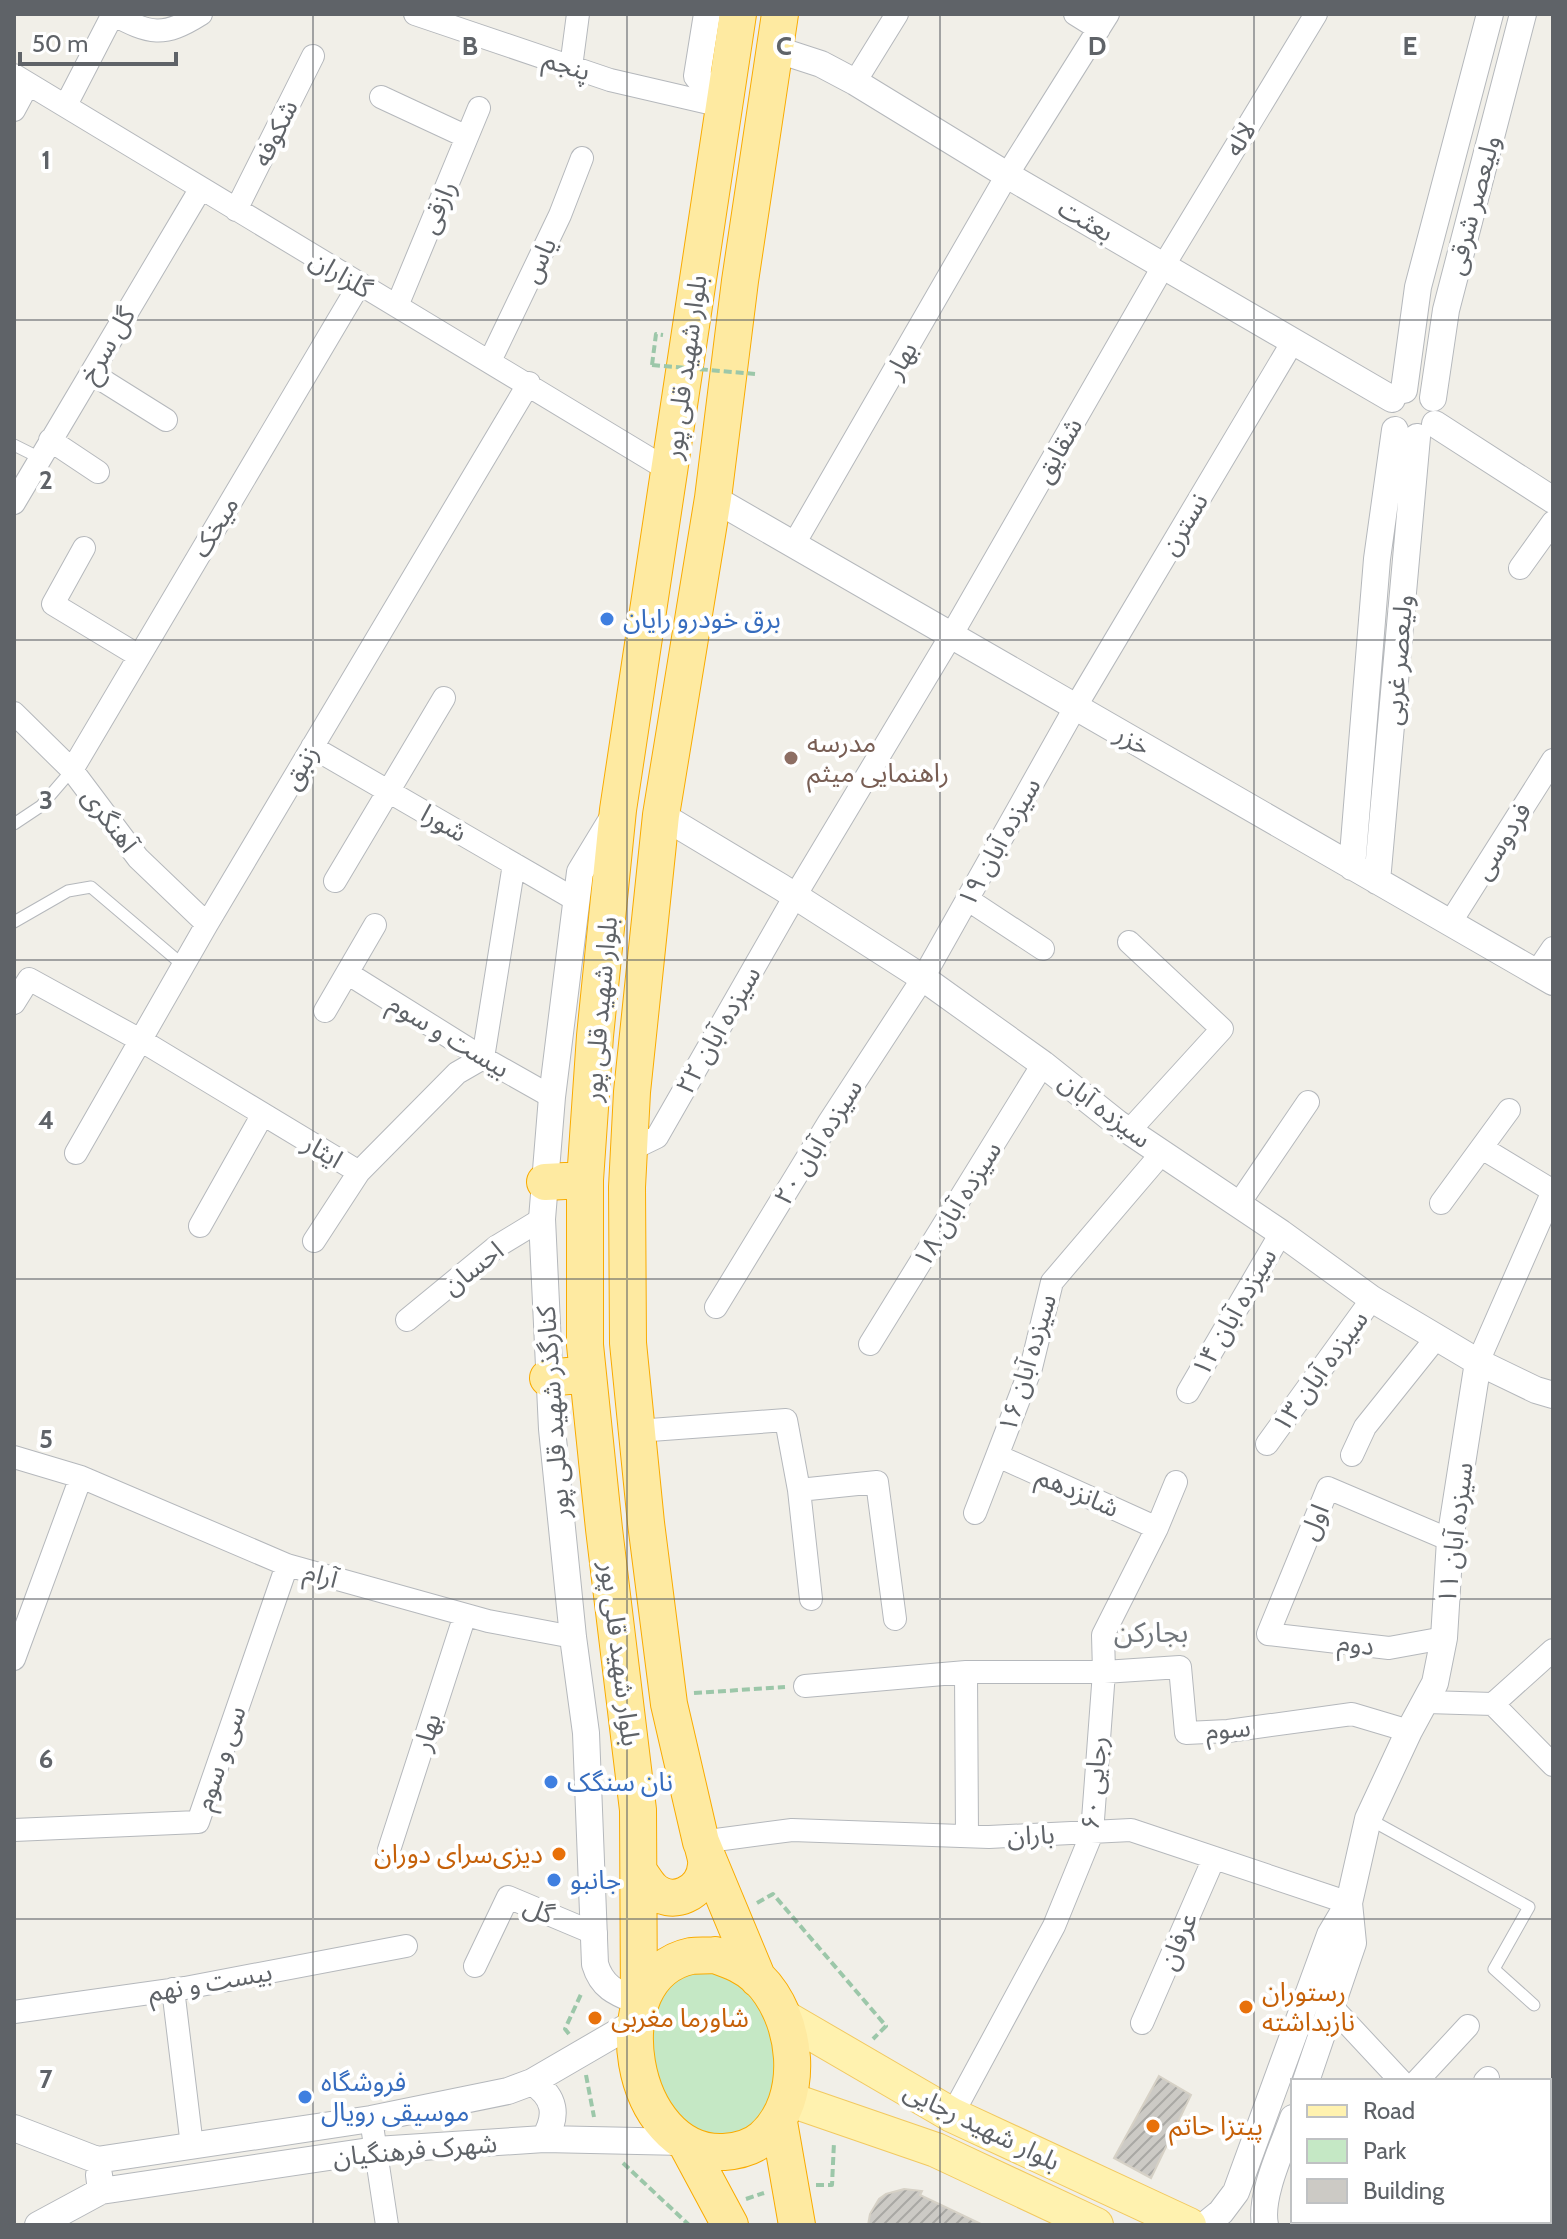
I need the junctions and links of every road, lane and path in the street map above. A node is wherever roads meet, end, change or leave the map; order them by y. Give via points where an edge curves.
1 (112, 14) edge
2 (201, 14) edge
3 (415, 14) edge
4 (578, 14) edge
5 (707, 14) edge
6 (738, 14) edge
7 (897, 14) edge
8 (1075, 14) edge
9 (1316, 14) edge
10 (1490, 14) edge
11 (1523, 14) edge
12 (1103, 21) edge
13 (464, 22) edge
14 (778, 32) edge
15 (313, 56) dead end
16 (571, 67) junction
17 (1475, 69) junction
18 (1506, 77) junction
19 (21, 79) edge
20 (855, 82) junction
21 (381, 97) dead end
22 (66, 105) junction
23 (722, 106) junction
24 (479, 108) dead end
25 (14, 110) edge
26 (467, 137) junction
27 (582, 158) dead end
28 (1007, 175) junction
29 (201, 188) junction
30 (236, 210) junction
31 (1164, 265) junction
32 (359, 285) junction
33 (397, 306) junction
34 (656, 334) dead end
35 (1292, 343) junction
36 (490, 361) junction
37 (91, 373) junction
38 (755, 374) dead end
39 (529, 383) junction
40 (1398, 395) junction
41 (1433, 398) junction
42 (166, 420) dead end
43 (1416, 430) junction
44 (14, 445) edge
45 (45, 449) junction
46 (670, 471) junction
47 (98, 472) dead end
48 (713, 498) junction
49 (1553, 500) edge
50 (14, 503) edge
51 (1553, 522) edge
52 (794, 544) junction
53 (84, 548) dead end
54 (1520, 568) dead end
55 (952, 634) junction
56 (1368, 653) junction
57 (1399, 654) junction
58 (139, 656) junction
59 (444, 698) dead end
60 (1076, 706) junction
61 (14, 713) edge
62 (312, 747) junction
63 (1553, 760) edge
64 (72, 770) junction
65 (389, 791) junction
66 (618, 810) junction
67 (661, 815) junction
68 (14, 824) edge
69 (514, 864) junction
70 (1352, 867) junction
71 (335, 881) dead end
72 (1377, 881) junction
73 (795, 896) junction
74 (967, 899) junction
75 (576, 900) junction
76 (14, 922) edge
77 (1450, 923) junction
78 (207, 924) junction
79 (375, 925) dead end
80 (1129, 942) dead end
81 (1553, 948) edge
82 (1043, 949) dead end
83 (184, 966) junction
84 (347, 973) junction
85 (923, 978) junction
86 (1545, 978) edge
87 (14, 1003) edge
88 (325, 1011) dead end
89 (142, 1041) junction
90 (483, 1058) junction
91 (1043, 1064) junction
92 (552, 1097) junction
93 (1308, 1102) dead end
94 (1509, 1110) dead end
95 (263, 1114) junction
96 (1129, 1131) junction
97 (1482, 1148) junction
98 (630, 1150) junction
99 (76, 1153) dead end
100 (1162, 1153) junction
101 (359, 1172) junction
102 (585, 1180) junction
103 (545, 1182) junction
104 (1553, 1191) edge
105 (1441, 1203) dead end
106 (1238, 1205) junction
107 (542, 1219) junction
108 (200, 1226) dead end
109 (1281, 1233) junction
110 (314, 1241) dead end
111 (1372, 1299) junction
112 (716, 1307) dead end
113 (407, 1320) dead end
114 (1437, 1337) junction
115 (870, 1344) dead end
116 (1478, 1362) junction
117 (588, 1374) junction
118 (548, 1378) junction
119 (1188, 1392) dead end
120 (1553, 1395) edge
121 (637, 1431) junction
122 (1267, 1444) dead end
123 (1352, 1455) dead end
124 (998, 1456) junction
125 (14, 1457) edge
126 (81, 1477) junction
127 (1176, 1482) dead end
128 (799, 1490) junction
129 (975, 1513) dead end
130 (1157, 1528) junction
131 (1450, 1540) junction
132 (287, 1565) junction
133 (811, 1599) dead end
134 (465, 1615) junction
135 (895, 1619) dead end
136 (1268, 1634) joint
137 (573, 1637) junction
138 (1444, 1638) junction
139 (1553, 1650) edge
140 (14, 1659) edge
141 (966, 1672) junction
142 (1104, 1672) junction
143 (805, 1686) joint
144 (668, 1695) junction
145 (1427, 1702) junction
146 (1493, 1704) junction
147 (1409, 1731) junction
148 (1553, 1765) edge
149 (1368, 1819) junction
150 (14, 1830) edge
151 (1092, 1833) junction
152 (967, 1836) junction
153 (702, 1844) junction
154 (389, 1850) dead end
155 (1214, 1858) junction
156 (640, 1873) junction
157 (1349, 1903) junction
158 (596, 1934) junction
159 (406, 1946) dead end
160 (475, 1966) dead end
161 (758, 1979) junction
162 (173, 1989) junction
163 (1534, 2005) dead end
164 (1331, 2006) junction
165 (638, 2011) junction
166 (14, 2012) edge
167 (782, 2016) junction
168 (1142, 2023) dead end
169 (1468, 2026) dead end
170 (1307, 2079) edge
171 (1399, 2079) edge
172 (1419, 2079) edge
173 (889, 2080) junction
174 (532, 2082) junction
175 (784, 2110) junction
176 (952, 2115) junction
177 (371, 2119) junction
178 (1291, 2125) edge
179 (14, 2128) edge
180 (874, 2129) junction
181 (544, 2139) junction
182 (599, 2140) junction
183 (685, 2143) junction
184 (192, 2146) junction
185 (376, 2150) junction
186 (97, 2160) junction
187 (1239, 2184) junction
188 (101, 2191) junction
189 (1266, 2212) edge
190 (38, 2225) edge
191 (387, 2225) edge
192 (689, 2225) edge
193 (730, 2225) edge
194 (797, 2225) edge
195 (1096, 2225) edge
196 (1189, 2225) edge
197 (1205, 2225) edge

1 - 2 street via 145,31 178,28
1 - 22 street
3 - 13 street, پنجم
4 - 16 street
5 - 23 street via 697,76
6 - 23 highway, بلوار شهید قلی پور
7 - 20 street
8 - 12 street
9 - 31 street, لاله
10 - 17 street, ولیعصر شرقی
11 - 18 street, ولیعصر شرقی
12 - 28 street, بهار
13 - 16 street, پنجم
14 - 20 street, بعثت
14 - 48 highway, بلوار شهید قلی پور
15 - 30 street, شکوفه
16 - 23 street, پنجم
17 - 18 street
17 - 40 street, ولیعصر شرقی via 1418,287
18 - 41 street, ولیعصر شرقی via 1446,310
19 - 22 street, گلزاران
19 - 25 street
20 - 28 street, بعثت
21 - 26 street
22 - 29 street, گلزاران
23 - 46 highway, بلوار شهید قلی پور
24 - 26 street, رازقی
26 - 33 street, رازقی
27 - 36 street, یاس
28 - 31 street, بعثت
28 - 52 street, بهار
29 - 30 street, گلزاران
29 - 37 street, گل سرخ
30 - 32 street, گلزاران
31 - 35 street, بعثت
31 - 55 street, شقایق
32 - 33 street, گلزاران
32 - 58 street, میخک
33 - 36 street, گلزاران
34 - 38 path, bridge via 652,365
35 - 40 street, بعثت
35 - 60 street, نسترن
36 - 39 street, گلزاران
37 - 42 street
37 - 45 street, گل سرخ
39 - 46 street, گلزاران
39 - 62 street, زنبق
40 - 41 street via 1415,388
40 - 43 street via 1389,420
41 - 43 street via 1438,415
43 - 49 street
43 - 56 street, ولیعصر غربی via 1377,559
43 - 57 street, ولیعصر غربی
44 - 45 lane
45 - 47 street
45 - 50 street, گل سرخ
46 - 66 highway, بلوار شهید قلی پور
48 - 52 street, خزر
48 - 67 highway, بلوار شهید قلی پور
51 - 54 street
52 - 55 street, خزر
53 - 58 street via 53,604
55 - 60 street, خزر
55 - 73 street, شقایق
56 - 57 street
56 - 70 street, ولیعصر غربی
57 - 72 street, ولیعصر غربی
58 - 64 street, میخک
59 - 65 street
60 - 70 street, خزر
60 - 74 street, سیزده آبان ۱۹
61 - 64 street, آهنگری
62 - 65 street, شورا
62 - 78 street, زنبق
63 - 77 street, فردوسی
64 - 68 lane via 41,806
64 - 78 street, آهنگری via 138,858
65 - 69 street, شورا
65 - 71 street
66 - 75 street, کنارگذر شهید قلی پور via 580,872
66 - 102 highway, بلوار شهید قلی پور
67 - 73 street, سیزده آبان
67 - 98 highway, بلوار شهید قلی پور
69 - 75 street, شورا
69 - 90 street
70 - 72 street, خزر
72 - 77 street, خزر
73 - 85 street, سیزده آبان
73 - 98 street, سیزده آبان ۲۲ via 657,1137
74 - 82 street
74 - 85 street, سیزده آبان ۱۹
75 - 92 street, کنارگذر شهید قلی پور
76 - 83 lane via 68,891 91,887
77 - 86 street, خزر
78 - 83 street, زنبق
79 - 84 street
80 - 96 street via 1222,1029
81 - 86 street
83 - 89 street, زنبق
84 - 88 street
84 - 90 street, بیست و سوم
85 - 91 street, سیزده آبان
85 - 112 street, سیزده آبان ۲۰
87 - 89 street, ایثار via 29,979
89 - 95 street, ایثار
89 - 99 street, زنبق
90 - 92 street, بیست و سوم
90 - 101 street, ایثار via 457,1073
91 - 96 street, سیزده آبان
91 - 115 street, سیزده آبان ۱۸
92 - 103 street, کنارگذر شهید قلی پور
93 - 106 street
94 - 97 street
95 - 101 street, ایثار
95 - 108 street
96 - 100 street, سیزده آبان
97 - 104 street
97 - 105 street
98 - 121 highway, بلوار شهید قلی پور via 628,1343
100 - 106 street, سیزده آبان
100 - 124 street, سیزده آبان ۱۶ via 1052,1282 1031,1368
101 - 110 street
102 - 103 highway
102 - 117 highway, بلوار شهید قلی پور
103 - 107 street, کنارگذر شهید قلی پور
104 - 116 street
106 - 109 street, سیزده آبان
107 - 113 street, احسان via 496,1247
107 - 118 street, کنارگذر شهید قلی پور
109 - 111 street, سیزده آبان
109 - 119 street, سیزده آبان ۱۴
111 - 114 street, سیزده آبان
111 - 122 street, سیزده آبان ۱۳
114 - 116 street, سیزده آبان
114 - 123 street via 1365,1427
116 - 120 street, سیزده آبان
116 - 131 street, سیزده آبان ۱۱
117 - 118 highway
117 - 156 highway, بلوار شهید قلی پور via 638,1810
118 - 137 street, کنارگذر شهید قلی پور
121 - 128 street via 786,1420
121 - 144 highway, بلوار شهید قلی پور
124 - 129 street, سیزده آبان ۱۶
124 - 130 street, شانزدهم
125 - 126 street, آرام
126 - 132 street, آرام
126 - 140 street
127 - 130 street, رجایی ۶۰
128 - 133 street
128 - 135 street via 877,1482
130 - 142 street, رجایی ۶۰ via 1103,1635
131 - 136 street, اول via 1328,1488
131 - 138 street, سیزده آبان ۱۱
132 - 134 street, آرام
132 - 150 street, سی و سوم via 198,1822
134 - 137 street, آرام
134 - 154 street, بهار
136 - 138 street, دوم via 1389,1648
137 - 158 street, کنارگذر شهید قلی پور via 586,1733
138 - 145 street, سیزده آبان ۱۱
139 - 146 street
141 - 142 street
141 - 143 street
141 - 152 street
142 - 147 street, سوم via 1180,1667 1186,1733 1352,1714
142 - 151 street, رجایی ۶۰
143 - 144 path
144 - 153 highway, بلوار شهید قلی پور
145 - 146 street
145 - 147 street, سیزده آبان ۱۱
146 - 148 street
147 - 149 street, سیزده آبان ۱۱
149 - 157 street, سیزده آبان ۱۱
149 - 163 lane via 1529,1907 1494,1969
151 - 152 street, باران
151 - 155 street, باران via 1131,1830
151 - 176 street, رجایی ۶۰ via 1054,1926
152 - 153 street, باران via 792,1830
153 - 156 highway via 706,1865 692,1892 677,1899 663,1896
153 - 161 highway, بلوار شهید قلی پور
155 - 157 street, باران
155 - 168 street, عرفان
156 - 165 highway, بلوار شهید قلی پور
157 - 164 street via 1353,1943
157 - 187 street via 1330,1935
158 - 160 street, گل via 508,1897
158 - 165 street, کنارگذر شهید قلی پور via 599,1977
159 - 162 street, بیست و نهم
161 - 165 highway via 739,1963 715,1955 689,1956 665,1968 648,1986
161 - 167 highway
162 - 166 street, بیست و نهم
162 - 184 street
164 - 170 street
164 - 171 street
165 - 174 street, شهرک فرهنگیان
165 - 183 highway via 637,2073 654,2112
167 - 173 main road, بلوار شهید رجایی
167 - 175 highway via 793,2076
169 - 172 street
173 - 176 main road, بلوار شهید رجایی
173 - 180 main road via 873,2077 861,2088 856,2104 861,2119
174 - 177 street, شهرک فرهنگیان
174 - 181 street via 550,2097 554,2112
175 - 180 main road, بلوار شهید رجایی
175 - 183 highway via 761,2140 737,2151 711,2153
175 - 194 highway
176 - 196 main road, بلوار شهید رجایی
177 - 184 street, شهرک فرهنگیان
177 - 185 street
178 - 189 street
179 - 186 street
180 - 195 main road, بلوار شهید رجایی via 936,2150
181 - 182 street, شهرک فرهنگیان
181 - 185 street, شهرک فرهنگیان
182 - 183 street, شهرک فرهنگیان
182 - 192 path
183 - 193 highway
184 - 186 street, شهرک فرهنگیان
185 - 188 street, شهرک فرهنگیان
185 - 191 street
186 - 188 street
187 - 189 street
187 - 197 street
188 - 190 street, شهرک فرهنگیان

